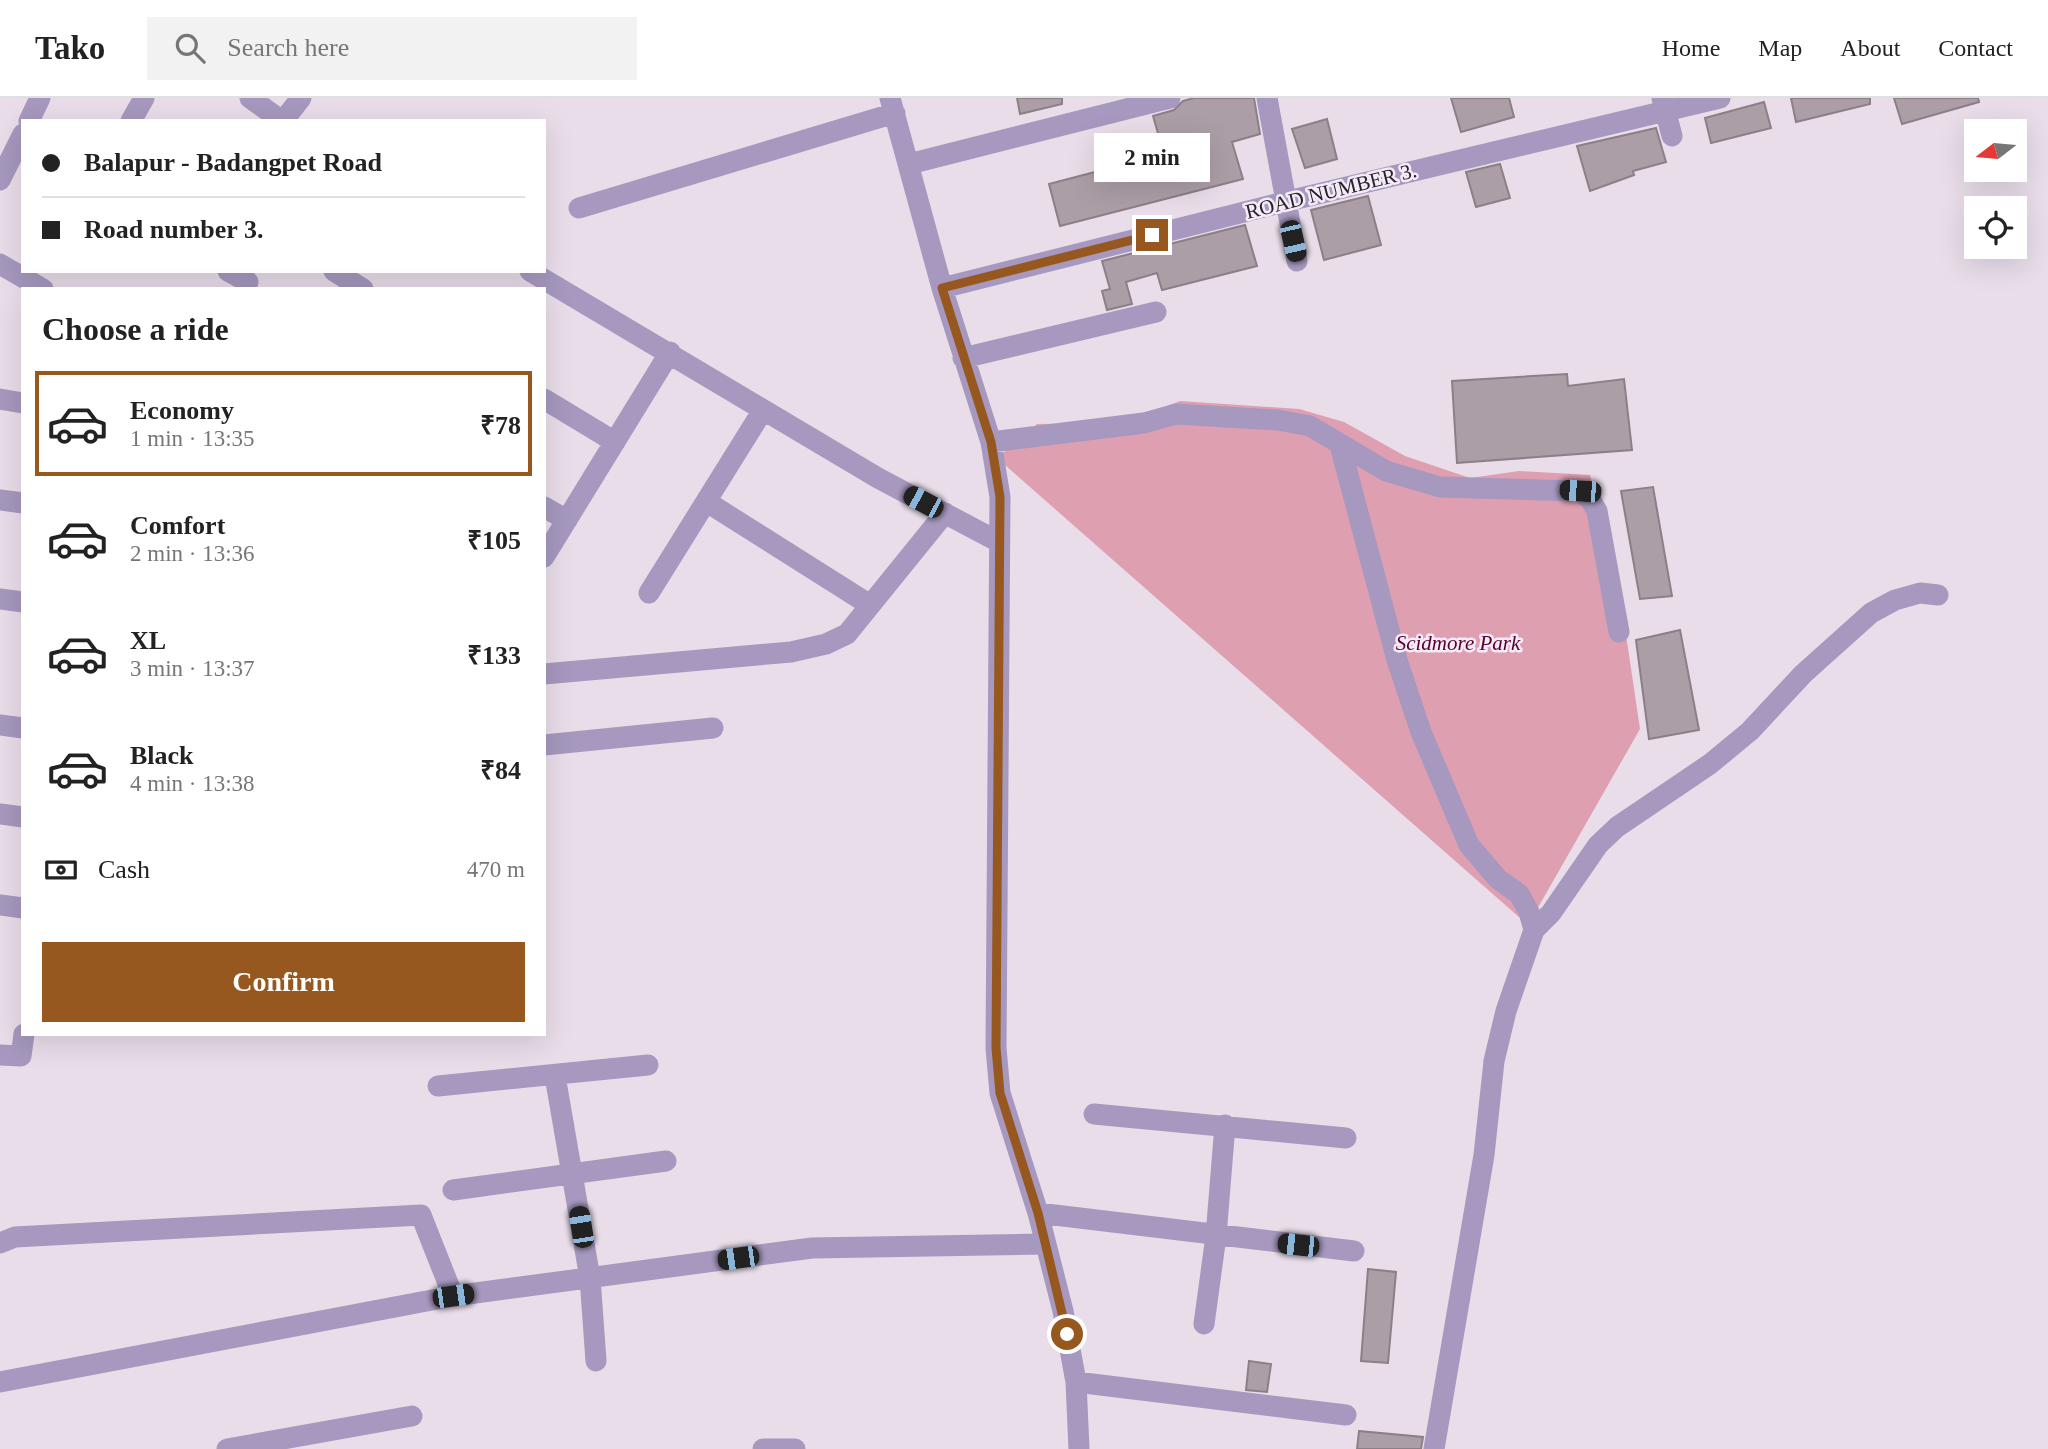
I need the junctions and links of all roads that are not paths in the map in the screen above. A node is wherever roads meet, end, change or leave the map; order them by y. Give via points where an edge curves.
1 (40, 98) edge
2 (144, 98) edge
3 (250, 98) edge
4 (300, 98) edge
5 (1170, 98) edge
6 (1267, 98) edge
7 (1720, 98) edge
8 (1664, 104) edge
9 (892, 106) edge
10 (30, 119) edge
11 (132, 119) edge
12 (279, 119) edge
13 (284, 119) edge
14 (1672, 136) dead end
15 (15, 147) edge
16 (909, 164) junction
17 (0, 180) edge
18 (1284, 202) junction
19 (579, 208) dead end
20 (1297, 261) dead end
21 (0, 264) edge
22 (232, 273) edge
23 (533, 273) edge
24 (341, 277) edge
25 (248, 282) dead end
26 (40, 287) edge
27 (359, 287) edge
28 (942, 288) junction
29 (1156, 312) dead end
30 (670, 352) junction
31 (963, 358) junction
32 (0, 399) edge
33 (546, 400) edge
34 (21, 403) edge
35 (763, 410) junction
36 (615, 442) junction
37 (991, 442) junction
38 (1340, 444) junction
39 (0, 500) edge
40 (707, 502) junction
41 (21, 503) edge
42 (546, 508) edge
43 (945, 513) junction
44 (567, 520) junction
45 (999, 542) junction
46 (546, 554) edge
47 (649, 593) dead end
48 (1938, 595) dead end
49 (0, 599) edge
50 (21, 602) edge
51 (870, 606) junction
52 (1619, 632) dead end
53 (546, 674) edge
54 (0, 724) edge
55 (21, 728) edge
56 (713, 728) dead end
57 (546, 745) edge
58 (0, 814) edge
59 (21, 817) edge
60 (0, 905) edge
61 (21, 908) edge
62 (1532, 935) junction
63 (24, 1036) edge
64 (0, 1055) edge
65 (648, 1065) dead end
66 (555, 1076) junction
67 (438, 1086) dead end
68 (1094, 1114) dead end
69 (1225, 1125) junction
70 (1346, 1138) dead end
71 (666, 1161) dead end
72 (573, 1175) junction
73 (453, 1190) dead end
74 (1038, 1213) junction
75 (1216, 1236) junction
76 (0, 1243) edge
77 (1043, 1244) junction
78 (1354, 1251) dead end
79 (590, 1278) junction
80 (453, 1296) junction
81 (1204, 1324) dead end
82 (596, 1361) dead end
83 (0, 1382) edge
84 (1076, 1382) junction
85 (1346, 1415) dead end
86 (412, 1416) dead end
87 (227, 1449) edge
88 (763, 1449) edge
89 (795, 1449) edge
90 (1079, 1449) edge
91 (1434, 1449) edge

1 - 10 street
2 - 11 street
3 - 12 street
4 - 13 street
5 - 16 street
6 - 18 street
7 - 8 street, ROAD NUMBER 3.
8 - 14 street
8 - 18 street, ROAD NUMBER 3.
9 - 16 street
9 - 19 street
15 - 17 street
16 - 28 street
18 - 20 street
18 - 28 street, ROAD NUMBER 3.
21 - 26 street
22 - 25 street
23 - 30 street
24 - 27 street
28 - 31 street
29 - 31 street
30 - 35 street
30 - 36 street
31 - 37 street
32 - 34 street
33 - 36 street
35 - 40 street
35 - 43 street
36 - 44 street
37 - 38 street via 1144,423 1176,414 1278,420 1310,426
37 - 45 street via 1000,497
38 - 52 street via 1386,471 1440,488 1580,491 1597,511
38 - 62 street via 1397,660 1421,732 1469,845 1498,879 1520,894 1530,912
39 - 41 street
40 - 47 street
40 - 51 street
42 - 44 street
43 - 45 street
43 - 51 street
44 - 46 street
45 - 74 street via 996,1048 1000,1093
48 - 62 street via 1920,593 1871,613 1803,674 1750,731 1598,845
49 - 50 street
51 - 53 street via 847,634 791,652
54 - 55 street
56 - 57 street
58 - 59 street
60 - 61 street
62 - 91 street via 1494,1062 1484,1155
63 - 64 street via 21,1056
65 - 66 street
66 - 67 street
66 - 72 street
68 - 69 street
69 - 70 street
69 - 75 street
71 - 72 street
72 - 73 street
72 - 79 street
74 - 75 street
74 - 77 street
75 - 78 street
75 - 81 street
76 - 80 street via 15,1237 422,1215
77 - 79 street via 813,1248
77 - 84 street via 1063,1311
79 - 80 street
79 - 82 street
80 - 83 street
84 - 85 street
84 - 90 street
86 - 87 street
88 - 89 street

